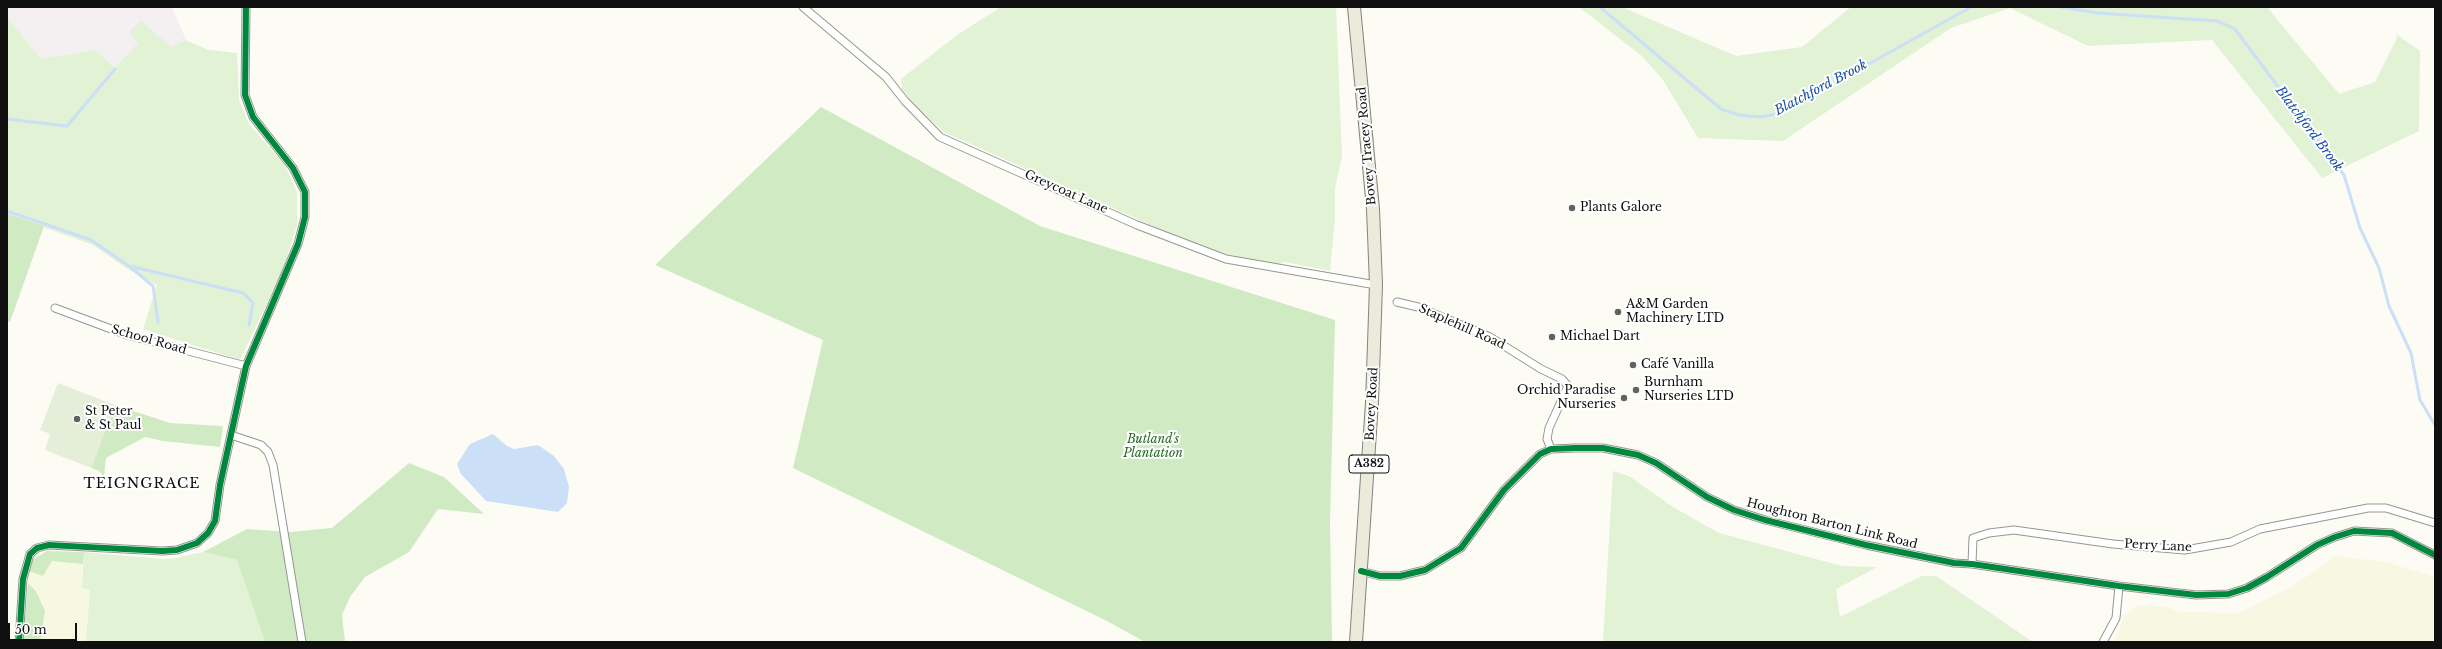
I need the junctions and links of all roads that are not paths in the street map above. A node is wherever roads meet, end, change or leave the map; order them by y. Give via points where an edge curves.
1 (246, 7) edge
2 (803, 7) edge
3 (1354, 7) edge
4 (1376, 285) junction
5 (1397, 302) dead end
6 (55, 308) dead end
7 (246, 366) junction
8 (231, 435) junction
9 (1551, 449) junction
10 (2435, 523) edge
11 (2435, 555) edge
12 (1972, 564) junction
13 (1361, 571) junction
14 (2119, 586) junction
15 (19, 642) edge
16 (302, 642) edge
17 (1356, 642) edge
18 (2103, 642) edge

1 - 7 street via 245,95 253,118 293,168 305,192 305,218 298,244
2 - 4 street, Greycoat Lane via 886,78 940,137 1137,225 1226,259
3 - 4 main road, Bovey Tracey Road / A382 via 1373,209
4 - 13 main road, Bovey Road / A382 via 1372,402
5 - 9 street, Staplehill Road via 1418,307 1490,337 1562,379 1568,386 1549,428 1547,439
6 - 7 street, School Road via 127,335
7 - 8 street
8 - 15 street via 215,521 208,533 197,543 177,550 162,551 49,545 37,548 30,554 23,579
8 - 16 street via 261,445 268,452 273,465
9 - 12 street, Houghton Barton Link Road via 1602,448 1624,451 1656,463 1707,497 1765,520 1913,556 1954,564
9 - 13 street via 1540,454 1504,490 1461,548 1425,570 1400,576 1380,576
10 - 12 street, Perry Lane via 2386,508 2368,508 2260,530 2231,542 2185,550 2113,544 2014,530 1973,538
11 - 14 street, Houghton Barton Link Road via 2392,533 2354,531 2317,545 2247,588 2228,594 2196,595
12 - 14 street, Houghton Barton Link Road
13 - 17 main road, Bovey Road / A382
14 - 18 street via 2116,618

